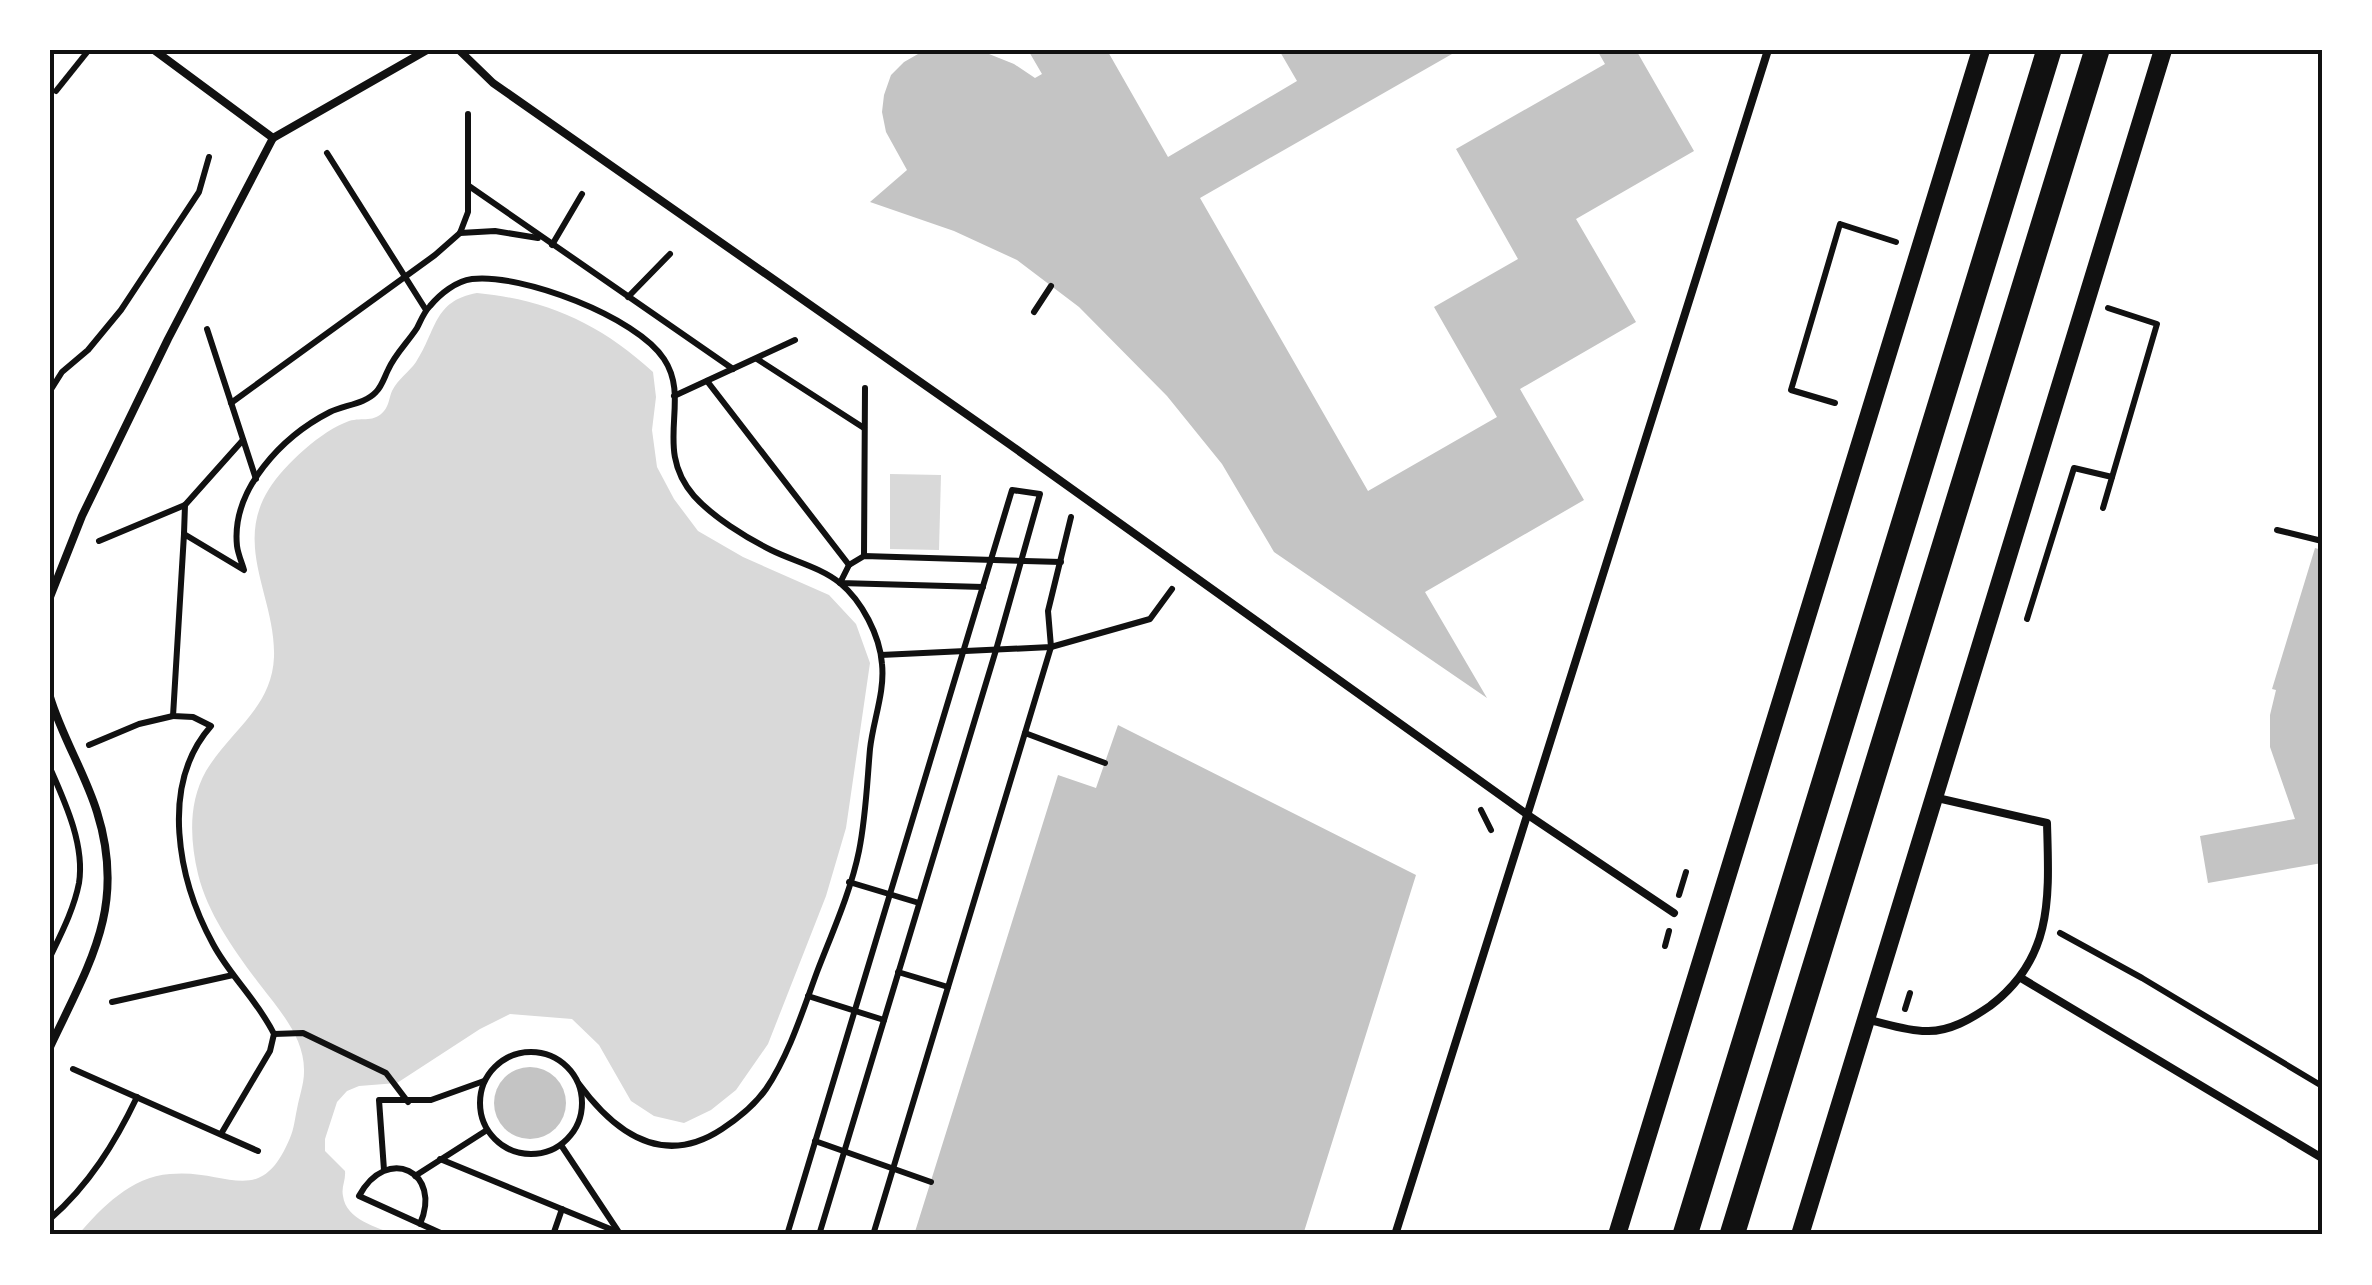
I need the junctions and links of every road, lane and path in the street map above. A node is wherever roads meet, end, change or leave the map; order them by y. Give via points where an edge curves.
1 (154, 50) edge
2 (427, 50) edge
3 (459, 50) edge
4 (1768, 50) edge
5 (1980, 50) edge
6 (2049, 50) edge
7 (2097, 50) edge
8 (2163, 50) edge
9 (88, 52) edge
10 (56, 92) dead end
11 (468, 114) dead end
12 (273, 138) junction
13 (327, 152) dead end
14 (209, 157) dead end
15 (469, 186) junction
16 (582, 194) dead end
17 (460, 233) junction
18 (544, 240) junction
19 (552, 246) junction
20 (670, 254) dead end
21 (406, 277) junction
22 (1050, 286) dead end
23 (628, 297) junction
24 (426, 310) junction
25 (1034, 312) dead end
26 (207, 329) dead end
27 (795, 340) dead end
28 (756, 358) junction
29 (733, 369) junction
30 (707, 381) junction
31 (865, 388) dead end
32 (50, 391) edge
33 (674, 396) junction
34 (231, 402) junction
35 (865, 429) junction
36 (242, 440) junction
37 (256, 479) junction
38 (1040, 494) junction
39 (1051, 502) dead end
40 (185, 505) junction
41 (2103, 508) dead end
42 (1062, 510) dead end
43 (2276, 530) dead end
44 (184, 534) junction
45 (2322, 541) edge
46 (99, 542) dead end
47 (864, 556) junction
48 (991, 560) junction
49 (1021, 560) junction
50 (1061, 562) junction
51 (848, 565) junction
52 (840, 583) junction
53 (983, 587) junction
54 (1172, 589) dead end
55 (50, 597) edge
56 (2026, 618) dead end
57 (1050, 648) junction
58 (996, 650) junction
59 (963, 651) junction
60 (881, 655) junction
61 (50, 697) edge
62 (173, 716) junction
63 (1024, 733) junction
64 (97, 742) dead end
65 (1104, 763) dead end
66 (50, 768) edge
67 (1932, 797) junction
68 (1528, 814) junction
69 (849, 882) junction
70 (890, 894) junction
71 (920, 902) junction
72 (1674, 913) dead end
73 (2044, 924) junction
74 (50, 957) edge
75 (898, 972) junction
76 (234, 975) junction
77 (2021, 978) junction
78 (948, 988) junction
79 (808, 996) junction
80 (112, 1002) dead end
81 (855, 1010) junction
82 (884, 1020) junction
83 (1865, 1020) junction
84 (274, 1034) junction
85 (50, 1047) edge
86 (72, 1069) dead end
87 (484, 1080) junction
88 (578, 1084) junction
89 (2322, 1086) edge
90 (137, 1097) junction
91 (408, 1102) junction
92 (487, 1130) junction
93 (221, 1134) junction
94 (816, 1141) junction
95 (561, 1145) junction
96 (844, 1150) junction
97 (258, 1151) dead end
98 (2322, 1158) edge
99 (440, 1160) junction
100 (893, 1167) junction
101 (384, 1170) junction
102 (415, 1176) junction
103 (930, 1182) dead end
104 (562, 1209) junction
105 (50, 1219) edge
106 (420, 1224) junction
107 (621, 1234) edge
108 (445, 1235) edge
109 (553, 1235) edge
110 (787, 1235) edge
111 (819, 1235) edge
112 (873, 1235) edge
113 (1395, 1235) edge
114 (1616, 1235) edge
115 (1685, 1235) edge
116 (1732, 1235) edge
117 (1800, 1235) edge

1 - 12 lane
2 - 12 lane
3 - 68 lane via 493,82
4 - 68 lane
5 - 114 street
6 - 115 main road
7 - 116 main road
8 - 67 street
9 - 10 path
11 - 15 path
12 - 55 lane via 82,516
13 - 21 path
14 - 32 path via 199,192 121,310
15 - 17 path
15 - 18 path
16 - 19 path
17 - 18 path via 494,230
17 - 21 path
18 - 19 path
19 - 23 path
20 - 23 path
21 - 24 path
21 - 34 path
22 - 25 path
23 - 29 path
24 - 33 path via 468,279 542,287 650,342 665,360
24 - 37 path via 380,389 298,434
26 - 34 path
27 - 28 path
28 - 29 path
28 - 35 path
29 - 30 path
30 - 33 path
30 - 51 path
31 - 35 path
33 - 52 path via 671,443 679,475 696,498 767,548
34 - 36 path
35 - 47 path
36 - 37 path
36 - 40 path
37 - 44 path via 239,516 244,570
38 - 39 path
38 - 48 path via 1012,490
38 - 49 path
40 - 44 path
40 - 46 path
41 - 56 path via 2112,477 2074,468
42 - 50 path via 1073,519
43 - 45 path
44 - 62 path
47 - 48 path
47 - 51 path
48 - 49 path
48 - 53 path
49 - 50 path
49 - 58 path
50 - 57 path via 1048,611
51 - 52 path
52 - 53 path
52 - 60 path via 864,612
53 - 59 path
54 - 57 path via 1150,620
57 - 58 path
57 - 63 path
58 - 59 path
58 - 71 path
59 - 60 path
59 - 70 path
60 - 69 path via 869,794
61 - 85 lane via 109,856 108,910
62 - 64 path
62 - 76 path via 193,716 211,726 194,744 183,775 182,853 192,900
63 - 65 path
63 - 78 path
66 - 74 path via 78,845 79,882
67 - 73 lane via 2047,824
67 - 83 street
68 - 72 lane
68 - 113 lane
69 - 70 path
69 - 79 path
70 - 71 path
70 - 81 path
71 - 75 path
73 - 77 lane
73 - 89 path
75 - 78 path
75 - 82 path
76 - 80 path
76 - 84 path
77 - 83 lane via 1952,1028 1925,1031
77 - 98 lane
78 - 100 path
79 - 81 path
79 - 88 path via 767,1088 713,1135 680,1147 652,1144 601,1114
81 - 82 path
81 - 94 path
82 - 96 path
83 - 117 street
84 - 91 path via 303,1033 386,1073
84 - 93 path
86 - 90 path
87 - 88 path via 508,1056 541,1052 557,1058
87 - 91 path
87 - 92 path via 480,1114
88 - 95 path via 580,1118
90 - 93 path
90 - 105 path via 92,1176
91 - 101 path via 379,1100
92 - 95 path via 512,1151 546,1152
92 - 99 path
93 - 97 path
94 - 96 path
94 - 110 path
95 - 107 path
96 - 100 path
96 - 111 path
99 - 102 path
99 - 104 path
100 - 103 path
100 - 112 path
101 - 102 path via 403,1168
101 - 106 path via 358,1196
102 - 106 path via 427,1200
104 - 107 path
104 - 109 path
106 - 108 path

